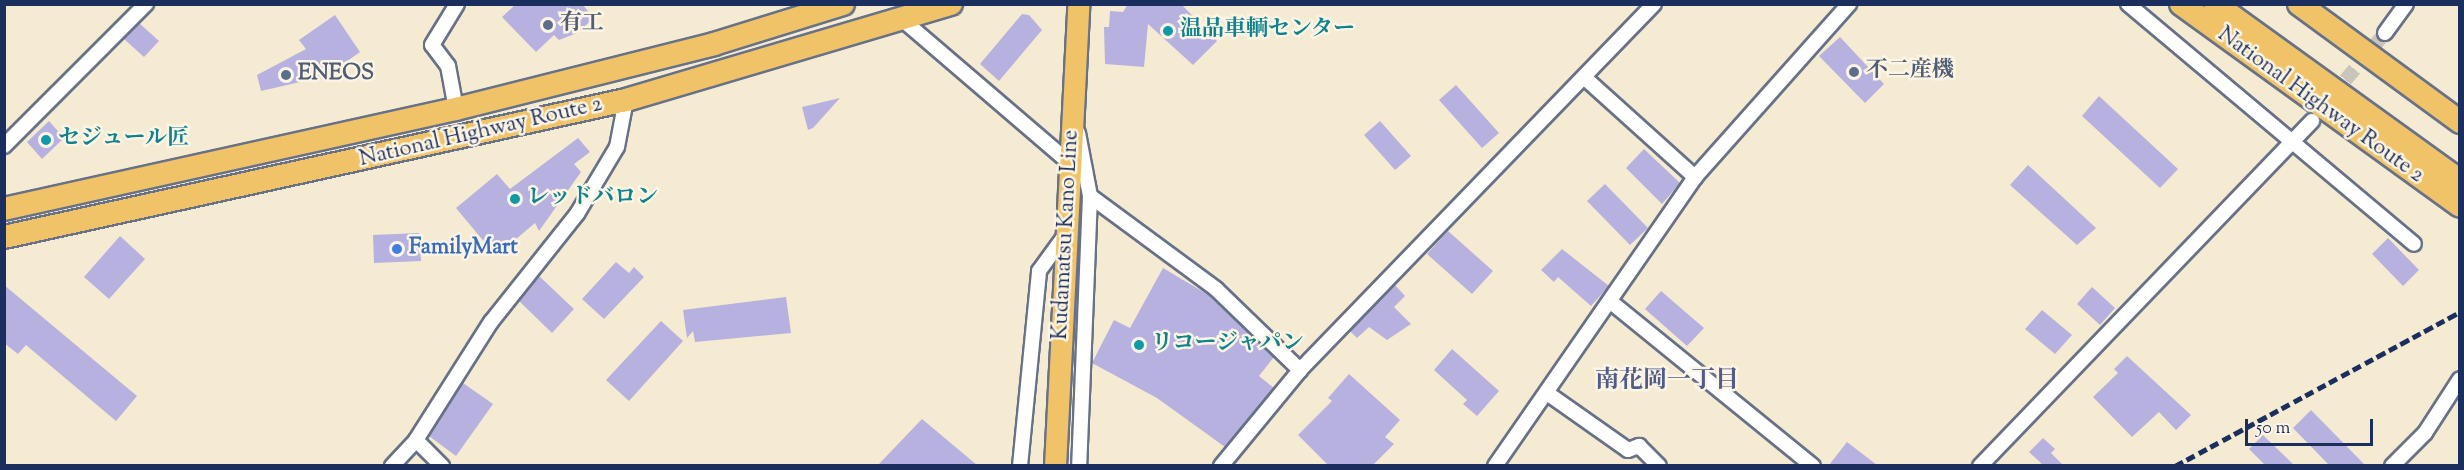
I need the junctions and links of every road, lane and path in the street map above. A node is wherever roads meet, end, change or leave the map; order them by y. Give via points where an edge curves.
1 (146, 4) edge
2 (457, 4) edge
3 (843, 4) edge
4 (951, 4) edge
5 (1077, 4) edge
6 (1654, 4) edge
7 (1849, 4) edge
8 (2128, 4) edge
9 (2181, 4) edge
10 (2216, 4) edge
11 (2299, 4) edge
12 (2406, 4) edge
13 (904, 21) junction
14 (2385, 33) tunnel mouth
15 (1586, 79) junction
16 (626, 100) junction
17 (1073, 108) junction
18 (456, 109) junction
19 (2363, 109) junction
20 (2312, 121) dead end
21 (2460, 122) edge
22 (2291, 142) junction
23 (4, 146) edge
24 (2460, 162) edge
25 (1071, 164) junction
26 (1695, 177) junction
27 (2460, 182) edge
28 (1090, 196) junction
29 (2460, 206) edge
30 (4, 209) edge
31 (1067, 233) junction
32 (4, 237) edge
33 (2414, 244) dead end
34 (1611, 302) junction
35 (1300, 370) junction
36 (2460, 379) edge
37 (1547, 393) junction
38 (416, 440) junction
39 (392, 465) edge
40 (442, 465) edge
41 (1020, 465) edge
42 (1055, 465) edge
43 (1079, 465) edge
44 (1221, 465) edge
45 (1495, 465) edge
46 (1659, 465) edge
47 (1813, 465) edge
48 (1980, 465) edge
49 (2391, 465) edge

1 - 23 street
2 - 18 street via 432,45 448,66
3 - 18 highway, National Highway Route 2 via 714,44
4 - 13 highway, National Highway Route 2
5 - 17 main road, Kudamatsu Kano Line
6 - 15 street
7 - 26 street
8 - 22 street
9 - 29 highway, National Highway Route 2
10 - 19 highway
11 - 21 highway
12 - 14 street
13 - 16 highway, National Highway Route 2
13 - 25 street
15 - 26 street
15 - 35 street
16 - 32 highway, National Highway Route 2
16 - 38 street via 617,147 577,214 491,321
17 - 25 main road, Kudamatsu Kano Line
17 - 28 street
18 - 30 highway, National Highway Route 2
19 - 24 highway, National Highway Route 2
19 - 27 highway, National Highway Route 2
20 - 22 street
22 - 33 street
22 - 48 street
25 - 31 main road, Kudamatsu Kano Line
26 - 34 street
28 - 35 street via 1216,289
28 - 43 street
31 - 41 street via 1039,271
31 - 42 main road, Kudamatsu Kano Line
34 - 37 street
34 - 47 street
35 - 44 street
36 - 49 street via 2425,433
37 - 45 street
37 - 46 street via 1628,450 1639,446
38 - 39 street
38 - 40 street

